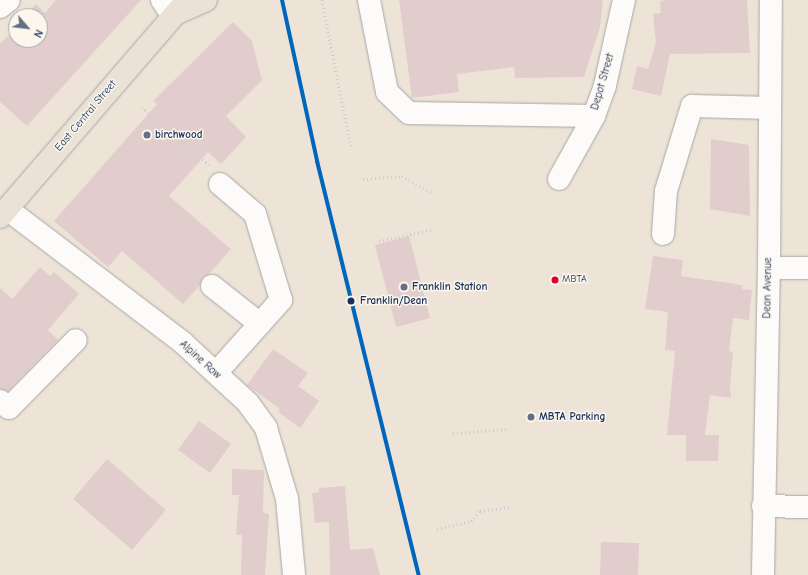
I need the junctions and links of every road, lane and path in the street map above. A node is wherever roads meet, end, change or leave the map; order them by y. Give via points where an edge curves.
1 (9, 0) edge
2 (206, 0) edge
3 (322, 0) edge
4 (369, 0) edge
5 (624, 0) edge
6 (771, 0) edge
7 (174, 5) edge
8 (0, 7) edge
9 (142, 107) dead end
10 (770, 108) junction
11 (594, 116) junction
12 (351, 146) dead end
13 (363, 179) dead end
14 (559, 179) dead end
15 (220, 184) joint
16 (431, 193) dead end
17 (4, 213) edge
18 (434, 228) dead end
19 (663, 234) dead end
20 (379, 242) dead end
21 (769, 268) junction
22 (808, 268) edge
23 (212, 286) dead end
24 (260, 324) junction
25 (76, 340) dead end
26 (216, 373) junction
27 (0, 401) edge
28 (509, 429) dead end
29 (453, 434) dead end
30 (763, 506) junction
31 (512, 507) dead end
32 (808, 507) edge
33 (437, 529) dead end
34 (294, 575) edge
35 (763, 575) edge

1 - 8 street
2 - 7 main road
3 - 12 path
4 - 11 street via 388,92 409,112
5 - 11 street, Depot Street via 605,85
6 - 10 street, Dean Avenue
7 - 17 main road, East Central Street
9 - 15 path via 209,165
10 - 19 street via 692,106 666,191
10 - 21 street, Dean Avenue
11 - 14 street, Depot Street
13 - 16 path via 402,176
15 - 24 street via 255,214 281,300
17 - 26 street, Alpine Row via 182,342
18 - 20 path
21 - 22 street
21 - 30 street, Dean Avenue
23 - 24 street
24 - 26 street
25 - 27 street via 9,408
26 - 34 street, Alpine Row via 248,403 266,428 287,499
28 - 29 path
30 - 32 street
30 - 35 street, Dean Avenue
31 - 33 path via 480,511 470,521

